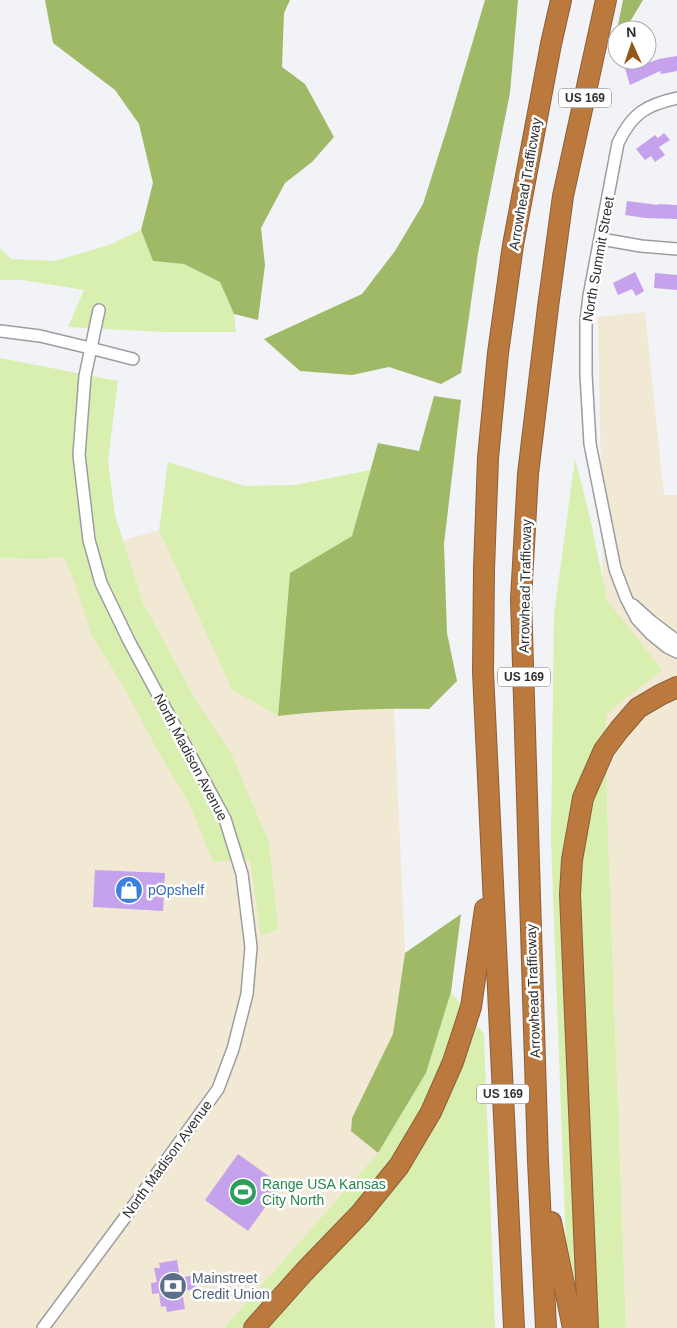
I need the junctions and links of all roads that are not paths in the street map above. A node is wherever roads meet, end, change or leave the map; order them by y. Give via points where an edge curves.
1 (546, 0) edge
2 (561, 0) edge
3 (606, 0) edge
4 (551, 44) junction
5 (677, 98) edge
6 (601, 238) junction
7 (677, 249) edge
8 (99, 310) dead end
9 (0, 331) edge
10 (90, 348) junction
11 (133, 360) dead end
12 (626, 598) junction
13 (677, 641) edge
14 (677, 652) edge
15 (677, 687) edge
16 (492, 860) junction
17 (538, 1161) junction
18 (43, 1328) edge
19 (254, 1328) edge
20 (514, 1328) edge
21 (546, 1328) edge
22 (573, 1328) edge
23 (588, 1328) edge

1 - 4 highway
2 - 4 highway, Arrowhead Trafficway / US 169
3 - 17 highway, Arrowhead Trafficway / US 169 via 563,196 528,474 521,599
4 - 16 highway, Arrowhead Trafficway / US 169 via 513,245 488,458 483,672
5 - 6 street, North Summit Street via 648,107 626,127 618,143
6 - 7 street
6 - 12 street, North Summit Street via 586,321 590,444 615,569
8 - 10 street, North Madison Avenue
9 - 10 street via 40,336
10 - 11 street
10 - 18 street, North Madison Avenue via 79,455 89,540 98,574 129,641 225,819 242,874 251,947 247,994 233,1049 218,1089
12 - 13 street, North Summit Street
12 - 14 street, North Summit Street via 637,619 651,634
15 - 23 highway via 638,708 604,750 583,798 572,860 570,894
16 - 19 highway via 471,1007 431,1112 399,1166 360,1214
16 - 20 highway, Arrowhead Trafficway / US 169
17 - 21 highway, Arrowhead Trafficway / US 169
17 - 22 highway

